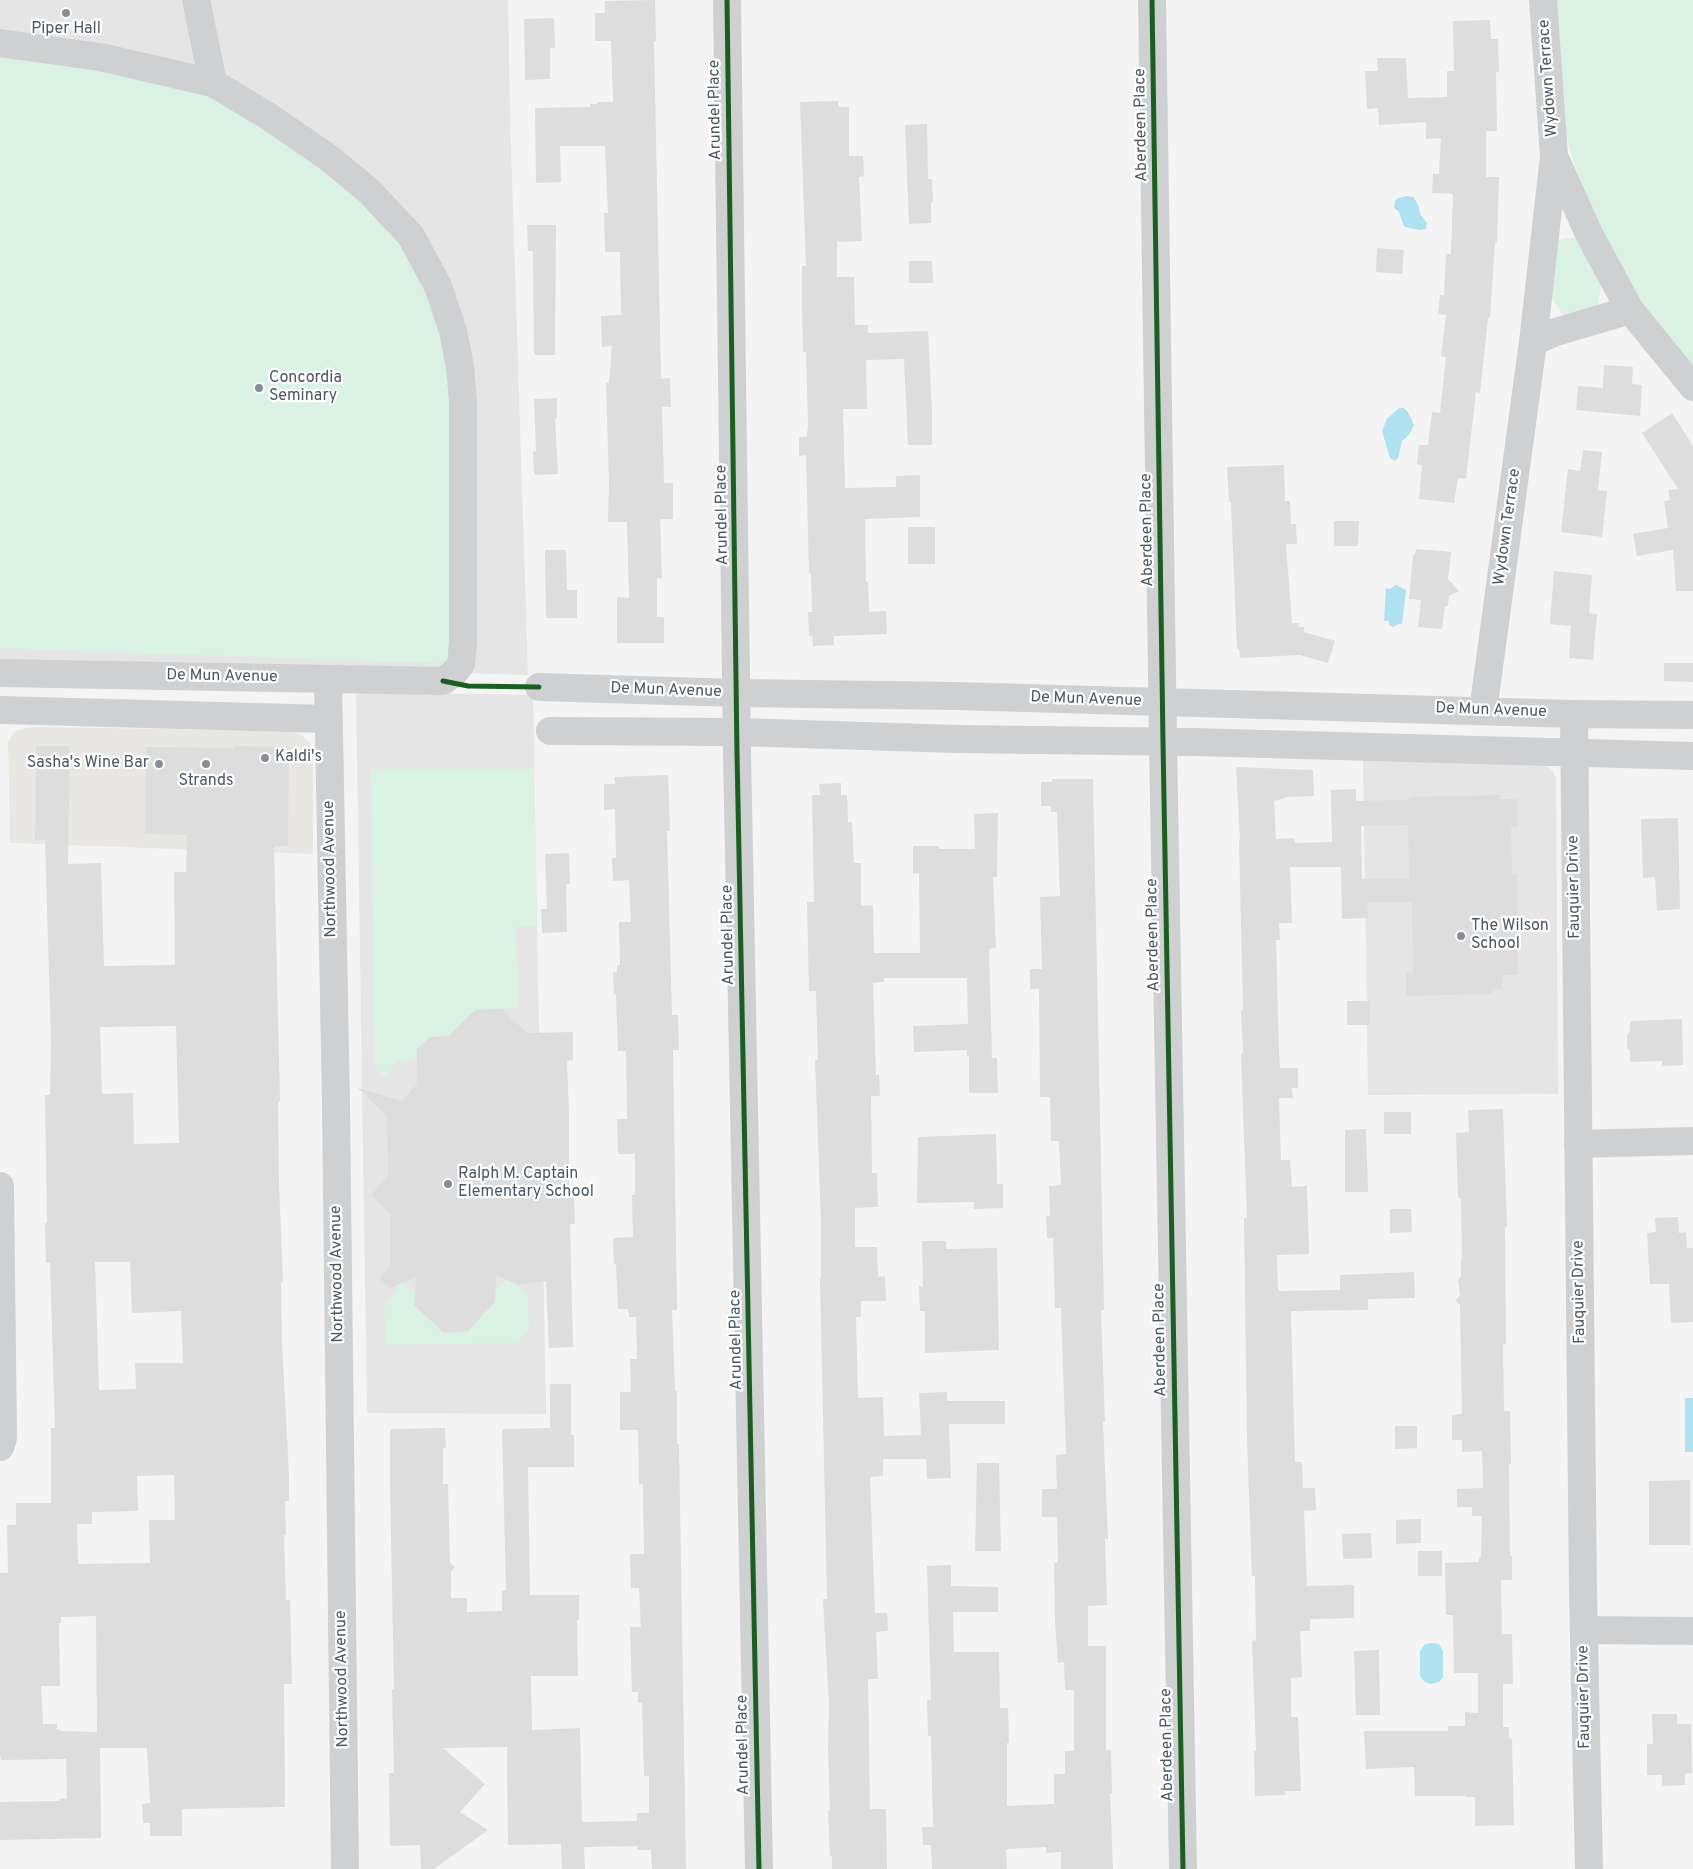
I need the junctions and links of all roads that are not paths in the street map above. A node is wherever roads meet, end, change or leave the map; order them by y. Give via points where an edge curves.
1 (196, 0) edge
2 (727, 0) edge
3 (1152, 0) edge
4 (1544, 0) edge
5 (0, 43) edge
6 (213, 83) junction
7 (1554, 156) junction
8 (1630, 310) junction
9 (1533, 342) junction
10 (1693, 387) edge
11 (0, 673) edge
12 (328, 679) junction
13 (539, 687) dead end
14 (738, 693) junction
15 (1163, 702) junction
16 (0, 710) edge
17 (1483, 711) junction
18 (1574, 714) junction
19 (1693, 715) edge
20 (328, 718) junction
21 (550, 731) dead end
22 (738, 732) junction
23 (1163, 742) junction
24 (1574, 753) junction
25 (1693, 756) edge
26 (1693, 1141) edge
27 (1578, 1144) junction
28 (0, 1186) edge
29 (0, 1447) edge
30 (1584, 1630) junction
31 (1693, 1631) edge
32 (345, 1869) edge
33 (759, 1869) edge
34 (1183, 1869) edge
35 (1589, 1869) edge

1 - 6 street
2 - 14 street, Arundel Place
3 - 15 street, Aberdeen Place
4 - 7 street, Wydown Terrace
5 - 6 street via 100,57
6 - 12 street, De Mun Avenue via 268,116 370,191 411,236 438,286 454,332 463,400 461,664 443,681
7 - 8 street, Wydown Terrace via 1589,234
7 - 9 street, Wydown Terrace
8 - 9 street
8 - 10 street, Wydown Terrace
9 - 17 street, Wydown Terrace
11 - 12 street, De Mun Avenue
12 - 20 street, Northwood Avenue
13 - 14 street, De Mun Avenue
14 - 15 street, De Mun Avenue
14 - 22 street, Arundel Place
15 - 17 street, De Mun Avenue
15 - 23 street, Aberdeen Place
16 - 20 street
17 - 18 street, De Mun Avenue
18 - 19 street, De Mun Avenue
18 - 24 street, Fauquier Drive
20 - 32 street, Northwood Avenue
21 - 22 street
22 - 23 street
22 - 33 street, Arundel Place
23 - 24 street
23 - 34 street, Aberdeen Place
24 - 25 street
24 - 27 street, Fauquier Drive
26 - 27 street
27 - 30 street, Fauquier Drive
28 - 29 street via 3,1438
30 - 31 street
30 - 35 street, Fauquier Drive

